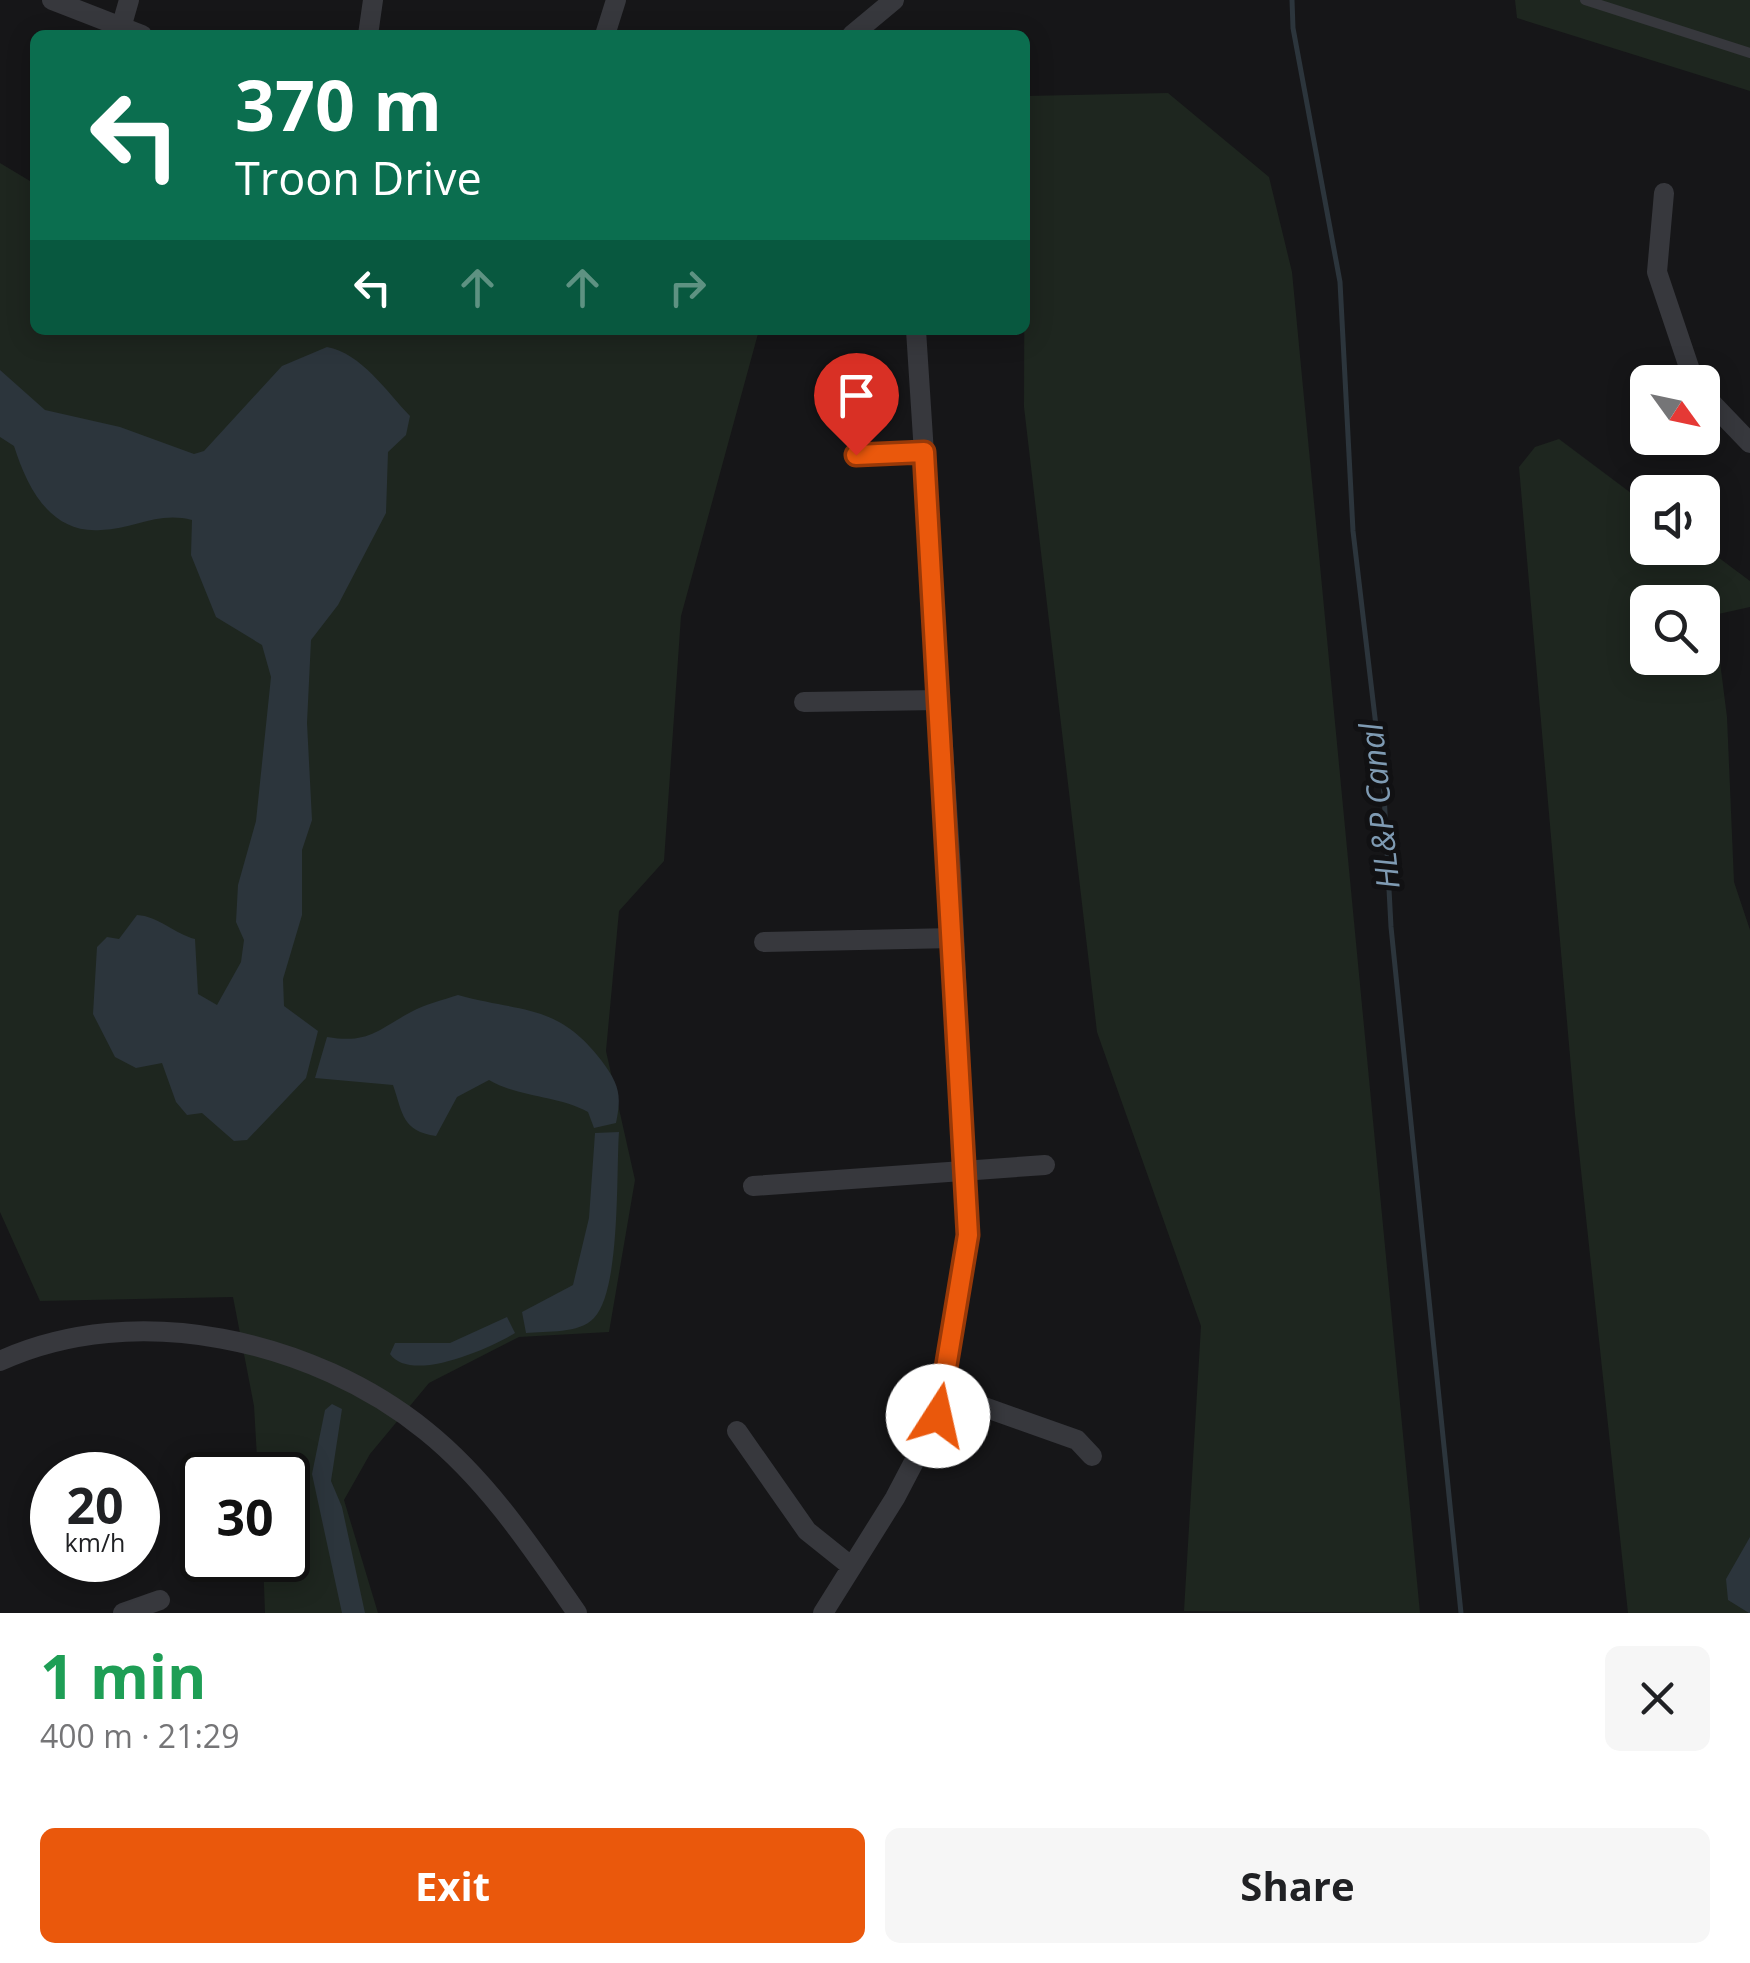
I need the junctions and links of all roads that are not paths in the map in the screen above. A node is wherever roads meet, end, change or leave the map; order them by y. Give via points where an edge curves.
1 (52, 0) edge
2 (129, 0) edge
3 (373, 0) edge
4 (616, 0) edge
5 (894, 0) edge
6 (1585, 0) edge
7 (121, 28) junction
8 (127, 30) edge
9 (369, 30) edge
10 (607, 30) edge
11 (858, 30) edge
12 (1750, 53) edge
13 (1664, 193) dead end
14 (916, 335) edge
15 (1688, 365) edge
16 (1720, 411) edge
17 (1750, 442) edge
18 (924, 452) junction
19 (856, 455) dead end
20 (940, 700) junction
21 (804, 702) dead end
22 (954, 938) junction
23 (764, 942) dead end
24 (1044, 1166) dead end
25 (964, 1171) junction
26 (753, 1186) dead end
27 (0, 1361) edge
28 (942, 1392) junction
29 (737, 1431) dead end
30 (1092, 1456) dead end
31 (852, 1567) junction
32 (160, 1600) dead end
33 (124, 1613) edge
34 (577, 1613) edge
35 (824, 1613) edge

1 - 7 street
2 - 7 street
3 - 9 street
4 - 10 street
5 - 11 street
6 - 12 lane
7 - 8 street
13 - 15 street via 1657,272
14 - 18 street
16 - 17 street
18 - 19 street
18 - 20 street
20 - 21 street
20 - 22 street
22 - 23 street
22 - 25 street
24 - 25 street
25 - 26 street
25 - 28 street via 968,1235
27 - 34 street via 77,1338 146,1334 210,1338 311,1364 394,1408 469,1470
28 - 30 street via 1077,1440
28 - 31 street via 938,1416
29 - 31 street via 807,1532
31 - 35 street
32 - 33 street

